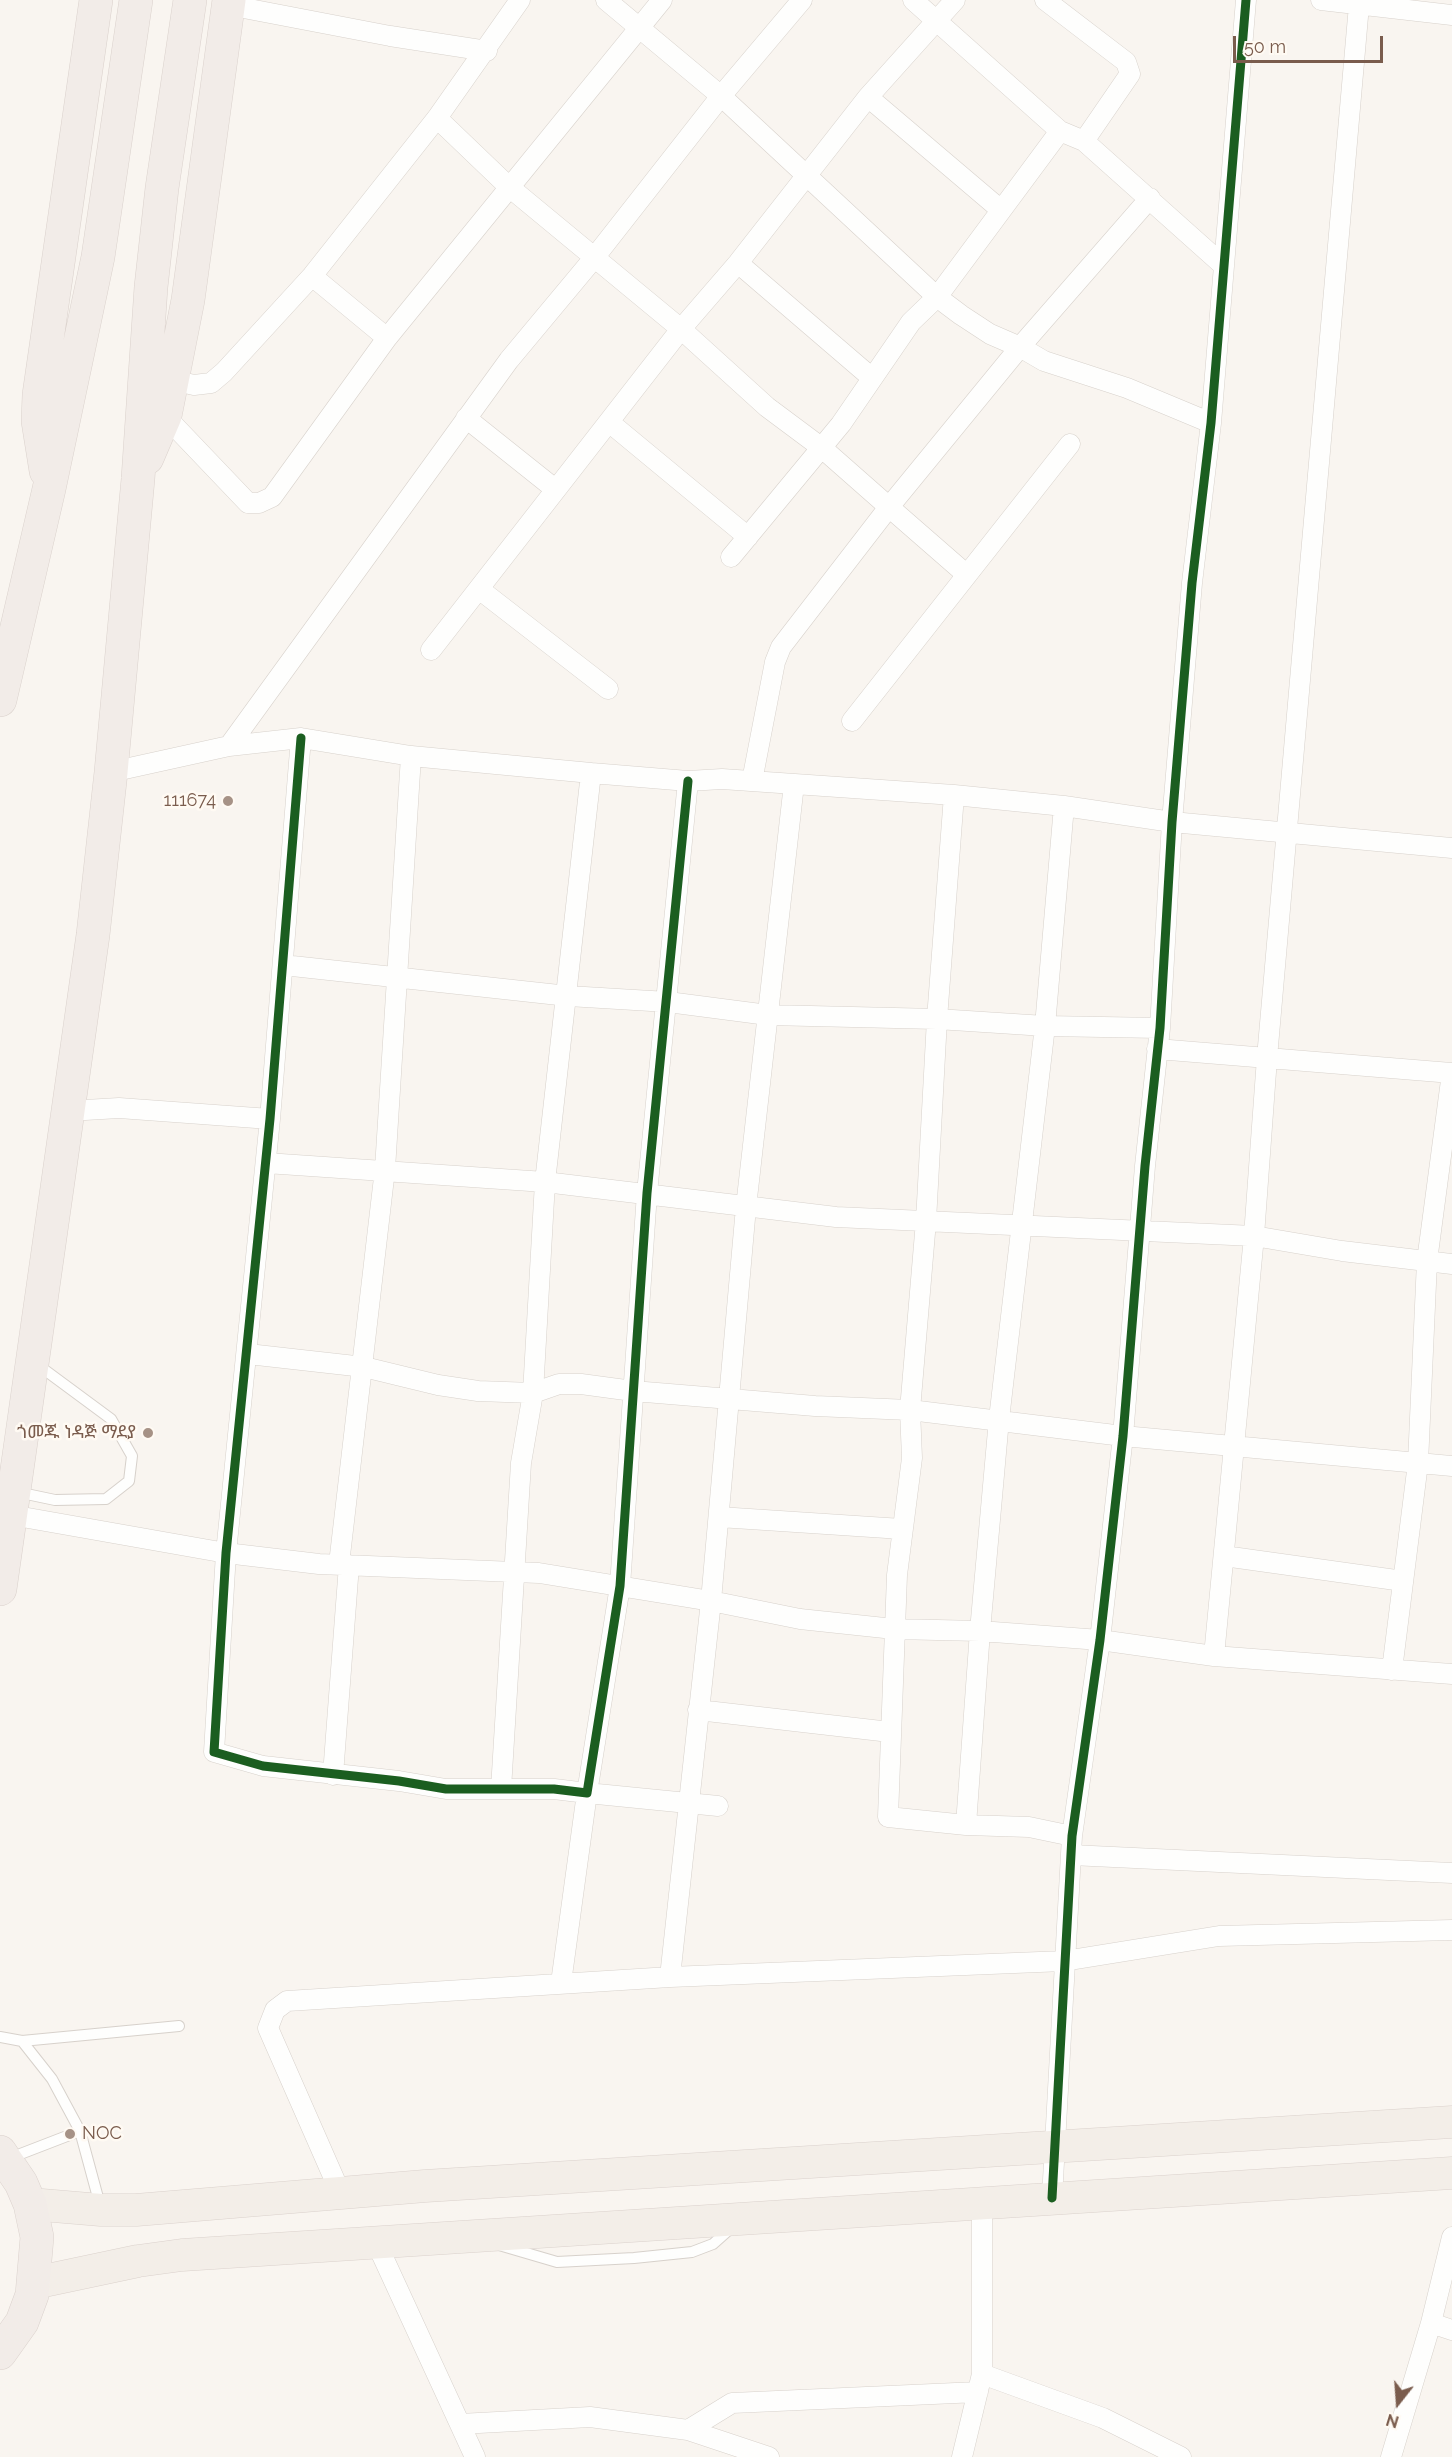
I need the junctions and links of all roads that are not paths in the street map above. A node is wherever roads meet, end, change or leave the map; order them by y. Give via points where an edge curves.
1 (96, 0) edge
2 (136, 0) edge
3 (190, 0) edge
4 (520, 0) edge
5 (606, 0) edge
6 (662, 0) edge
7 (802, 0) edge
8 (913, 0) edge
9 (956, 0) edge
10 (1045, 0) edge
11 (1246, 0) edge
12 (1322, 0) edge
13 (229, 3) edge
14 (1359, 5) junction
15 (1452, 15) edge
16 (937, 21) junction
17 (639, 27) junction
18 (487, 51) junction
19 (721, 96) junction
20 (868, 97) junction
21 (437, 118) junction
22 (1060, 131) junction
23 (1084, 141) junction
24 (808, 175) junction
25 (508, 186) junction
26 (1150, 198) junction
27 (1001, 210) junction
28 (594, 258) junction
29 (738, 263) junction
30 (1224, 266) junction
31 (312, 276) junction
32 (937, 297) junction
33 (681, 329) junction
34 (387, 338) junction
35 (1020, 347) junction
36 (872, 378) junction
37 (172, 380) junction
38 (165, 416) junction
39 (466, 418) junction
40 (609, 422) junction
41 (1211, 423) junction
42 (1070, 444) dead end
43 (822, 448) junction
44 (138, 479) junction
45 (49, 489) junction
46 (555, 489) junction
47 (889, 507) junction
48 (748, 537) junction
49 (731, 557) dead end
50 (967, 575) junction
51 (479, 589) junction
52 (431, 650) dead end
53 (608, 689) dead end
54 (0, 700) edge
55 (852, 721) dead end
56 (301, 738) junction
57 (230, 746) junction
58 (411, 756) junction
59 (111, 772) junction
60 (591, 773) junction
61 (688, 781) junction
62 (752, 781) junction
63 (794, 784) junction
64 (954, 795) junction
65 (1064, 806) junction
66 (1172, 822) junction
67 (1287, 833) junction
68 (1452, 848) edge
69 (283, 965) junction
70 (397, 978) junction
71 (568, 996) junction
72 (668, 1002) junction
73 (768, 1015) junction
74 (937, 1019) junction
75 (1045, 1026) junction
76 (1160, 1028) junction
77 (1157, 1049) junction
78 (1267, 1058) junction
79 (68, 1111) junction
80 (270, 1119) junction
81 (266, 1163) junction
82 (385, 1169) junction
83 (545, 1182) junction
84 (648, 1193) junction
85 (746, 1207) junction
86 (926, 1221) junction
87 (1021, 1226) junction
88 (1139, 1230) junction
89 (1254, 1236) junction
90 (1427, 1261) junction
91 (1452, 1264) edge
92 (248, 1354) junction
93 (33, 1361) junction
94 (364, 1367) junction
95 (633, 1391) junction
96 (533, 1393) junction
97 (730, 1397) junction
98 (910, 1410) junction
99 (999, 1419) junction
100 (1124, 1436) junction
101 (1235, 1446) junction
102 (1418, 1463) junction
103 (1452, 1466) edge
104 (12, 1503) junction
105 (719, 1517) junction
106 (902, 1529) junction
107 (226, 1553) junction
108 (1224, 1556) junction
109 (344, 1565) junction
110 (515, 1572) junction
111 (1403, 1581) junction
112 (620, 1587) junction
113 (0, 1589) edge
114 (711, 1601) junction
115 (894, 1629) junction
116 (980, 1631) junction
117 (1100, 1640) junction
118 (1214, 1656) junction
119 (1392, 1670) junction
120 (1452, 1674) edge
121 (698, 1710) junction
122 (890, 1732) junction
123 (333, 1774) junction
124 (501, 1789) junction
125 (587, 1793) junction
126 (687, 1803) junction
127 (718, 1806) dead end
128 (966, 1825) junction
129 (1072, 1846) junction
130 (1452, 1873) edge
131 (1452, 1929) edge
132 (1064, 1961) junction
133 (670, 1977) junction
134 (561, 1983) junction
135 (179, 2026) dead end
136 (0, 2037) edge
137 (22, 2041) junction
138 (1452, 2122) edge
139 (80, 2131) junction
140 (1054, 2147) junction
141 (3, 2156) edge
142 (1452, 2173) edge
143 (340, 2192) junction
144 (1052, 2198) junction
145 (982, 2203) junction
146 (30, 2204) junction
147 (101, 2210) junction
148 (1452, 2237) edge
149 (376, 2242) junction
150 (34, 2283) junction
151 (1431, 2323) junction
152 (1452, 2330) edge
153 (0, 2353) edge
154 (980, 2383) junction
155 (460, 2424) junction
156 (687, 2430) junction
157 (743, 2452) edge
158 (1177, 2456) edge
159 (475, 2457) edge
160 (769, 2457) edge
161 (962, 2457) edge
162 (1391, 2457) edge

1 - 45 highway via 39,395 38,421
2 - 45 highway via 98,257
3 - 44 highway via 151,287
4 - 18 street
5 - 17 street
6 - 17 street
7 - 19 street
8 - 16 street
9 - 16 street
10 - 23 street via 1126,62 1130,74
11 - 30 street
12 - 14 street
13 - 18 street
13 - 37 highway via 188,300
14 - 15 street
14 - 67 street
16 - 20 street
16 - 22 street
17 - 19 street
17 - 25 street
18 - 21 street
19 - 24 street
19 - 28 street
20 - 24 street
20 - 27 street
21 - 25 street
21 - 31 street
22 - 23 street
22 - 27 street
23 - 26 street
24 - 29 street
24 - 32 street
25 - 28 street
25 - 34 street
26 - 30 street
26 - 35 street
27 - 32 street
28 - 33 street
28 - 39 street
29 - 33 street
29 - 36 street
30 - 41 street
31 - 34 street
31 - 37 street via 211,383 194,385
32 - 35 street via 990,334
32 - 36 street via 911,322
33 - 40 street
33 - 43 street via 767,407
34 - 38 street via 272,497 259,502 248,503
35 - 41 street via 1044,361 1127,388
35 - 47 street
36 - 43 street
37 - 38 highway
38 - 44 highway
39 - 46 street
39 - 57 street
40 - 46 street
40 - 48 street
41 - 66 street via 1192,583
42 - 50 street
43 - 47 street
43 - 48 street
44 - 59 highway
45 - 54 highway
46 - 51 street
47 - 50 street
47 - 62 street via 781,647
48 - 49 street
50 - 55 street
51 - 52 street
51 - 53 street
56 - 57 street
56 - 58 street
56 - 69 street
57 - 59 street
58 - 60 street
58 - 70 street
59 - 79 highway
60 - 61 street
60 - 71 street
61 - 62 street
61 - 72 street
62 - 63 street
63 - 64 street
63 - 73 street
64 - 65 street
64 - 74 street
65 - 66 street
65 - 75 street
66 - 67 street
66 - 76 street
67 - 68 street
67 - 78 street
69 - 70 street
69 - 80 street
70 - 71 street
70 - 82 street
71 - 72 street
71 - 83 street
72 - 73 street
72 - 84 street
73 - 74 street
73 - 85 street
74 - 75 street
74 - 86 street
75 - 76 street
75 - 87 street
76 - 77 street
77 - 78 street
77 - 88 street
78 - 89 street
78 - 90 street via 1452,1073
79 - 80 street via 119,1108
79 - 93 highway
80 - 81 street
81 - 82 street
81 - 92 street
82 - 83 street
82 - 94 street
83 - 84 street
83 - 96 street
84 - 85 street
84 - 95 street
85 - 86 street
85 - 97 street
86 - 87 street
86 - 98 street
87 - 88 street
87 - 99 street
88 - 89 street
88 - 100 street
89 - 90 street
89 - 101 street
90 - 91 street
90 - 102 street
92 - 94 street
92 - 107 street
93 - 104 highway
93 - 104 lane via 111,1419 132,1456 129,1481 106,1498
94 - 96 street via 458,1388
94 - 109 street
95 - 96 street via 559,1384
95 - 97 street
95 - 112 street
96 - 110 street via 521,1463
97 - 98 street
97 - 105 street
98 - 99 street
98 - 106 street via 912,1458
99 - 100 street
99 - 116 street
100 - 101 street
100 - 117 street
101 - 102 street
101 - 108 street
102 - 103 street
102 - 111 street
104 - 107 street
104 - 113 highway
105 - 106 street
105 - 114 street
106 - 115 street
107 - 109 street
107 - 123 street via 214,1752 263,1766
108 - 111 street
108 - 118 street
109 - 110 street
109 - 123 street
110 - 112 street
110 - 124 street
111 - 119 street
112 - 114 street
112 - 125 street
114 - 115 street via 800,1619
114 - 121 street
115 - 116 street
115 - 122 street
116 - 117 street
116 - 128 street
117 - 118 street
117 - 129 street
118 - 119 street
119 - 120 street
121 - 122 street
121 - 126 street
122 - 128 street via 888,1817
123 - 124 street via 446,1789
124 - 125 street
125 - 126 street
125 - 134 street
126 - 127 street
126 - 133 street
128 - 129 street via 1029,1827
129 - 130 street
129 - 132 street
131 - 132 street via 1220,1936
132 - 133 street
132 - 140 street
133 - 134 street
134 - 143 street via 287,2001 275,2010 268,2028
135 - 137 lane
136 - 137 lane
137 - 139 lane via 52,2079
138 - 140 main road
139 - 141 lane
139 - 147 lane
140 - 143 main road
140 - 144 street
141 - 146 highway
142 - 144 main road
143 - 147 main road
144 - 145 main road
145 - 149 main road
145 - 154 street
146 - 147 main road
146 - 150 highway via 37,2237
148 - 151 street
149 - 150 main road via 138,2260
149 - 155 street
150 - 153 highway via 22,2322
151 - 152 street
151 - 162 street
154 - 156 street via 732,2403
154 - 158 street via 1103,2418
154 - 161 street
155 - 156 street via 590,2417
155 - 159 street
156 - 157 street
157 - 160 street

